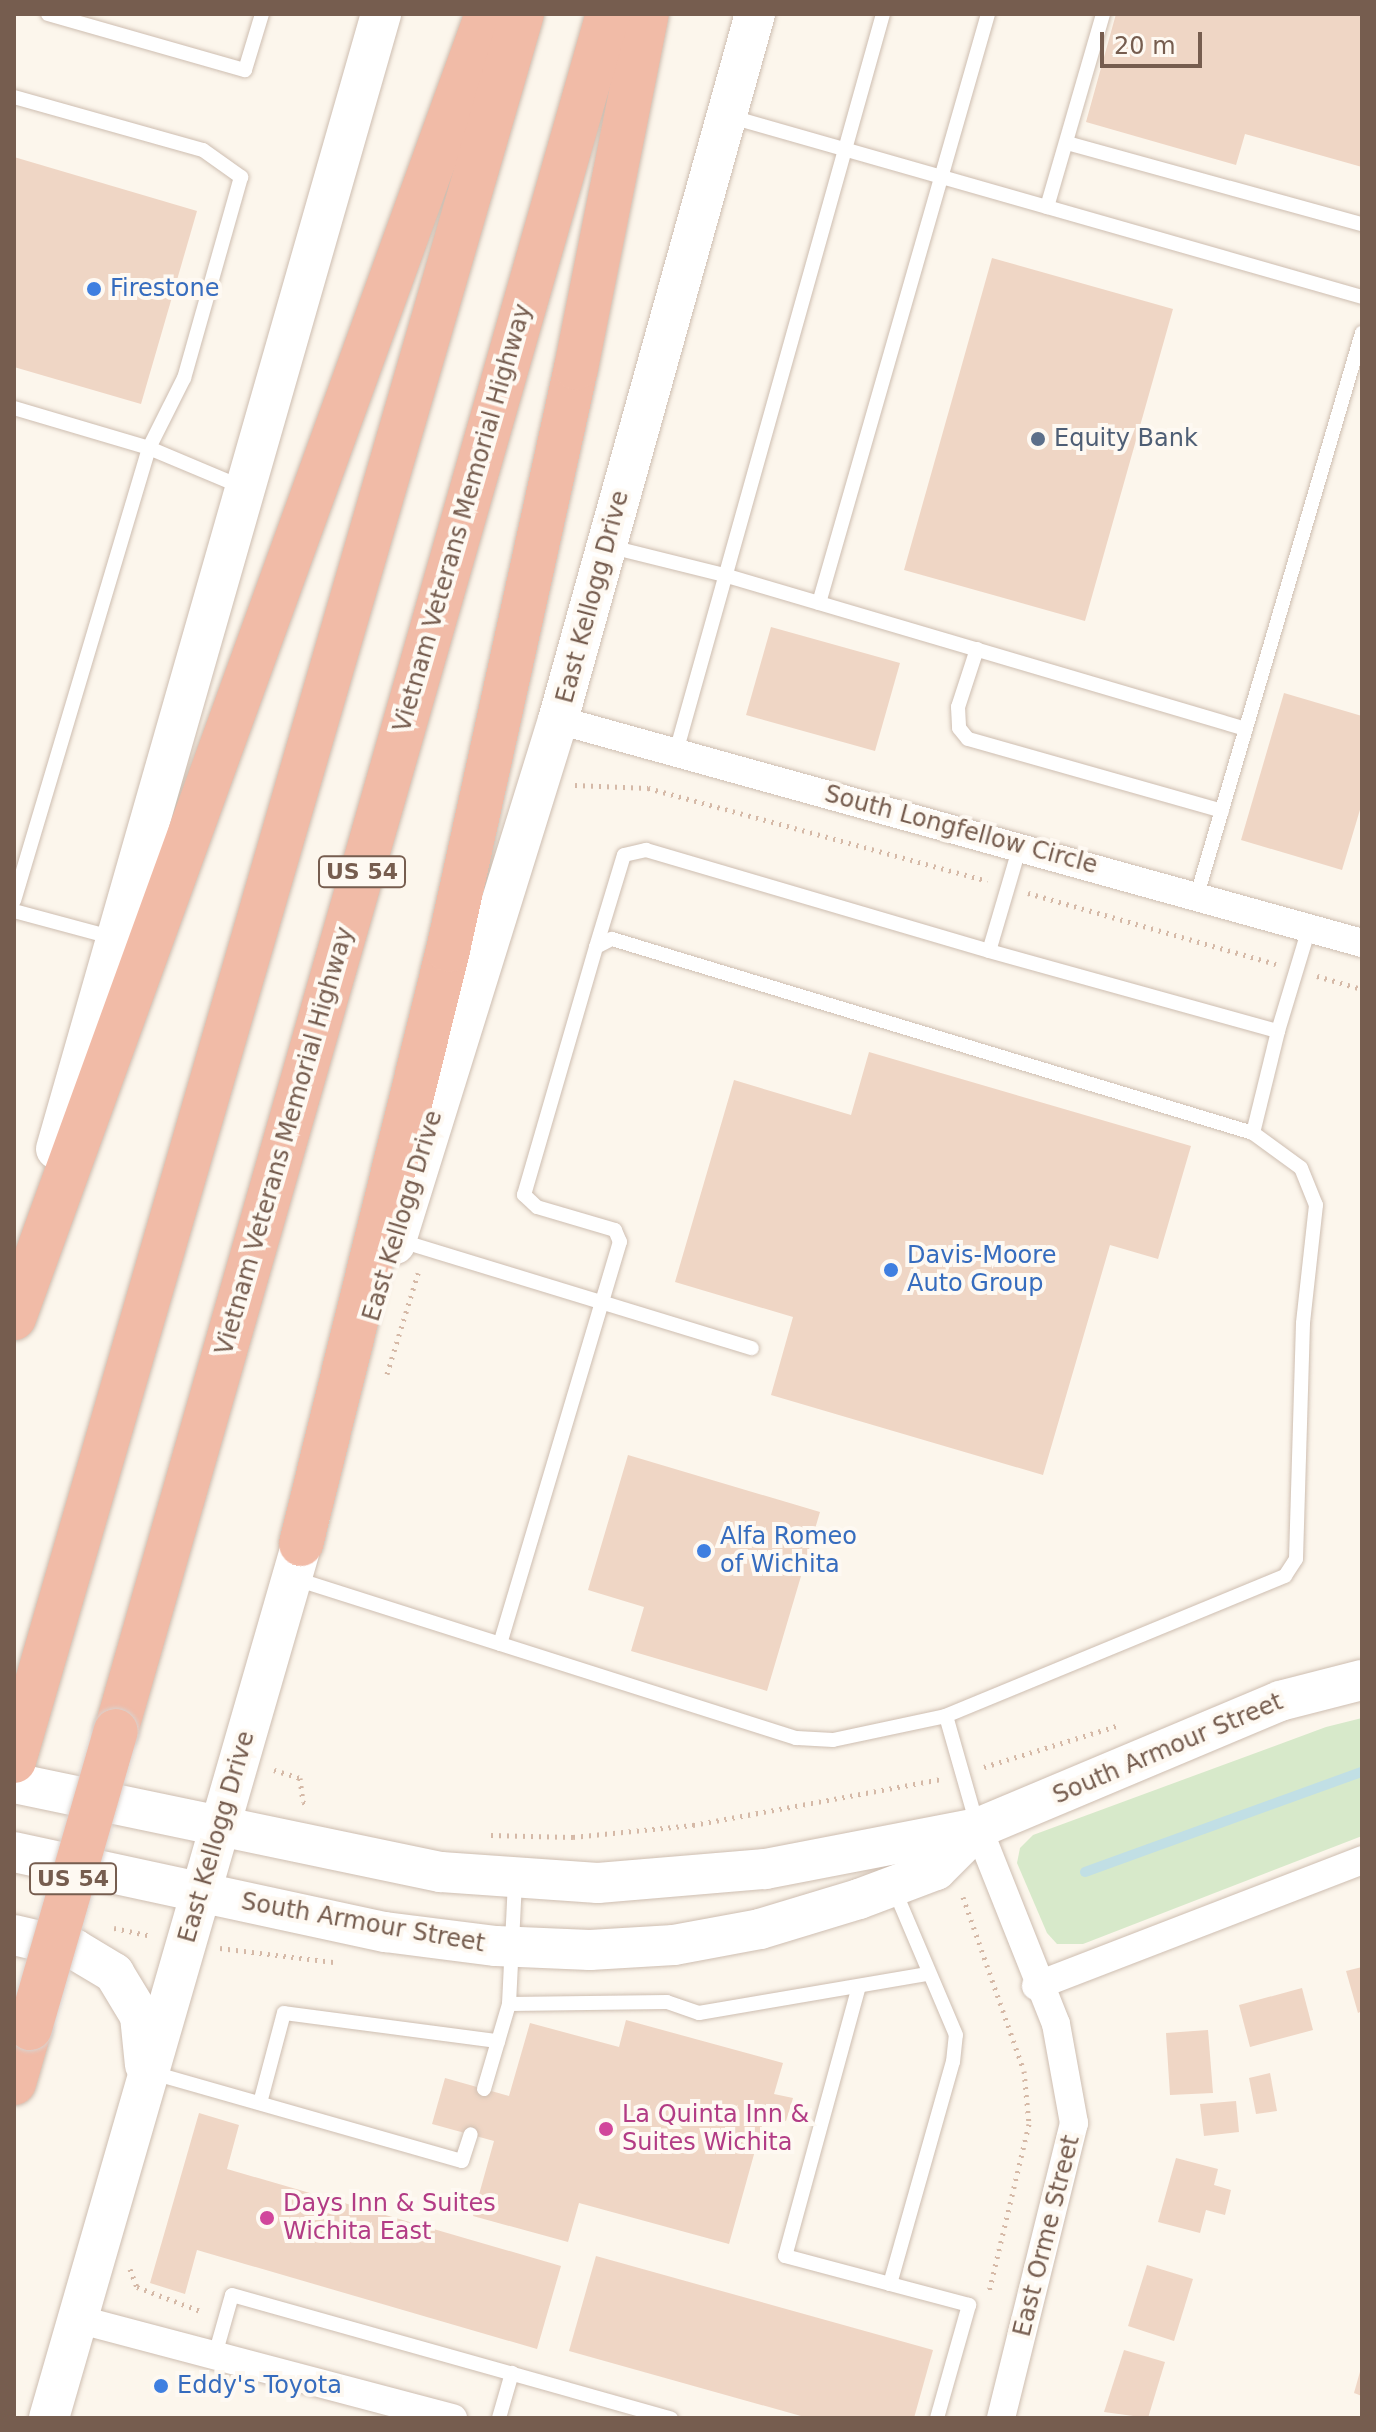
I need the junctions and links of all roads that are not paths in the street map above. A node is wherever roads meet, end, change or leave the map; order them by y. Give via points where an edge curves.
1 (48, 14) edge
2 (262, 14) edge
3 (381, 14) edge
4 (487, 14) edge
5 (522, 14) edge
6 (608, 14) edge
7 (647, 14) edge
8 (755, 14) edge
9 (883, 14) edge
10 (988, 14) edge
11 (1103, 14) edge
12 (14, 97) edge
13 (726, 116) junction
14 (1067, 143) junction
15 (842, 148) junction
16 (944, 178) junction
17 (1047, 207) junction
18 (1362, 224) edge
19 (1362, 297) edge
20 (1362, 333) edge
21 (14, 408) edge
22 (149, 448) junction
23 (245, 488) junction
24 (607, 546) junction
25 (724, 575) junction
26 (819, 603) junction
27 (977, 649) junction
28 (558, 720) junction
29 (1246, 729) junction
30 (676, 752) junction
31 (1222, 811) junction
32 (1020, 846) junction
33 (1197, 895) junction
34 (14, 900) edge
35 (14, 911) edge
36 (1309, 928) junction
37 (133, 941) junction
38 (1362, 943) edge
39 (596, 947) junction
40 (989, 951) junction
41 (1278, 1031) junction
42 (1253, 1133) junction
43 (387, 1236) junction
44 (14, 1296) edge
45 (603, 1302) junction
46 (14, 1318) edge
47 (752, 1348) dead end
48 (296, 1561) junction
49 (500, 1644) junction
50 (1362, 1680) edge
51 (946, 1716) junction
52 (14, 1761) edge
53 (14, 1783) edge
54 (220, 1825) junction
55 (978, 1828) junction
56 (14, 1852) edge
57 (1362, 1860) edge
58 (884, 1867) junction
59 (515, 1878) junction
60 (201, 1894) junction
61 (14, 1935) edge
62 (511, 1947) junction
63 (928, 1974) junction
64 (859, 1986) junction
65 (1036, 1986) junction
66 (509, 2004) junction
67 (498, 2041) junction
68 (148, 2076) junction
69 (14, 2083) edge
70 (484, 2089) dead end
71 (260, 2103) junction
72 (471, 2134) dead end
73 (890, 2284) junction
74 (77, 2319) junction
75 (215, 2355) junction
76 (512, 2373) junction
77 (49, 2418) edge
78 (453, 2418) edge
79 (499, 2418) edge
80 (671, 2418) edge
81 (937, 2418) edge
82 (1001, 2418) edge

1 - 2 lane via 245,70
3 - 23 main road
4 - 37 highway
5 - 52 highway
6 - 69 highway, Vietnam Veterans Memorial Highway / US 54, bridge
7 - 43 highway via 576,368
8 - 13 main road, East Kellogg Drive
9 - 15 lane
10 - 16 lane
11 - 14 lane
12 - 22 lane via 203,150 241,177 184,378
13 - 15 lane
13 - 24 main road, East Kellogg Drive
14 - 17 lane
14 - 18 lane
15 - 16 lane
15 - 25 lane
16 - 17 lane
16 - 26 lane
17 - 19 lane
20 - 29 lane
21 - 22 lane
22 - 23 lane
22 - 34 lane
23 - 37 main road
24 - 25 lane
24 - 28 main road, East Kellogg Drive
25 - 26 lane
25 - 30 lane
26 - 27 lane
27 - 29 lane
27 - 31 lane via 958,707 959,728 968,739
28 - 30 street, South Longfellow Circle
28 - 43 main road, East Kellogg Drive
29 - 31 lane
30 - 32 street, South Longfellow Circle
31 - 33 lane
32 - 33 street, South Longfellow Circle
32 - 40 lane
33 - 36 street, South Longfellow Circle
35 - 37 lane
36 - 38 street, South Longfellow Circle
36 - 41 lane
37 - 44 main road
37 - 46 highway
39 - 40 lane via 624,855 646,850
39 - 42 lane via 612,939
39 - 45 lane via 524,1195 537,1207 615,1230 620,1242
40 - 41 lane
41 - 42 lane
42 - 51 lane via 1301,1168 1316,1205 1303,1323 1296,1559 1285,1576
43 - 45 lane
43 - 48 highway
45 - 47 lane
45 - 49 lane
48 - 49 lane
48 - 54 main road, East Kellogg Drive
49 - 51 lane via 796,1738 833,1740
50 - 55 main road, South Armour Street via 1280,1701
51 - 55 lane
53 - 54 main road, South Armour Street
54 - 59 main road, South Armour Street via 441,1872
54 - 60 main road, East Kellogg Drive
55 - 58 main road, South Armour Street via 936,1870
55 - 65 street, East Orme Street
56 - 60 main road, South Armour Street
57 - 65 street
58 - 59 main road, South Armour Street via 765,1869 598,1883
58 - 62 main road, South Armour Street via 760,1929 674,1945
58 - 63 lane
59 - 62 lane
60 - 62 main road, South Armour Street via 385,1932
60 - 68 main road, East Kellogg Drive
61 - 68 main road via 74,1949 114,1973 140,2016
62 - 66 lane
63 - 64 lane
63 - 73 lane via 956,2035 953,2062
64 - 66 lane via 699,2013 667,2002
64 - 73 lane via 785,2256
65 - 82 street, East Orme Street via 1056,2024 1074,2123
66 - 67 lane
67 - 70 lane
67 - 71 lane via 284,2013
68 - 71 lane
68 - 74 main road, East Kellogg Drive
71 - 72 lane via 462,2161
73 - 81 lane via 969,2305
74 - 75 street
74 - 77 main road, East Kellogg Drive
75 - 76 lane via 232,2295
75 - 78 street
76 - 79 lane
76 - 80 lane

